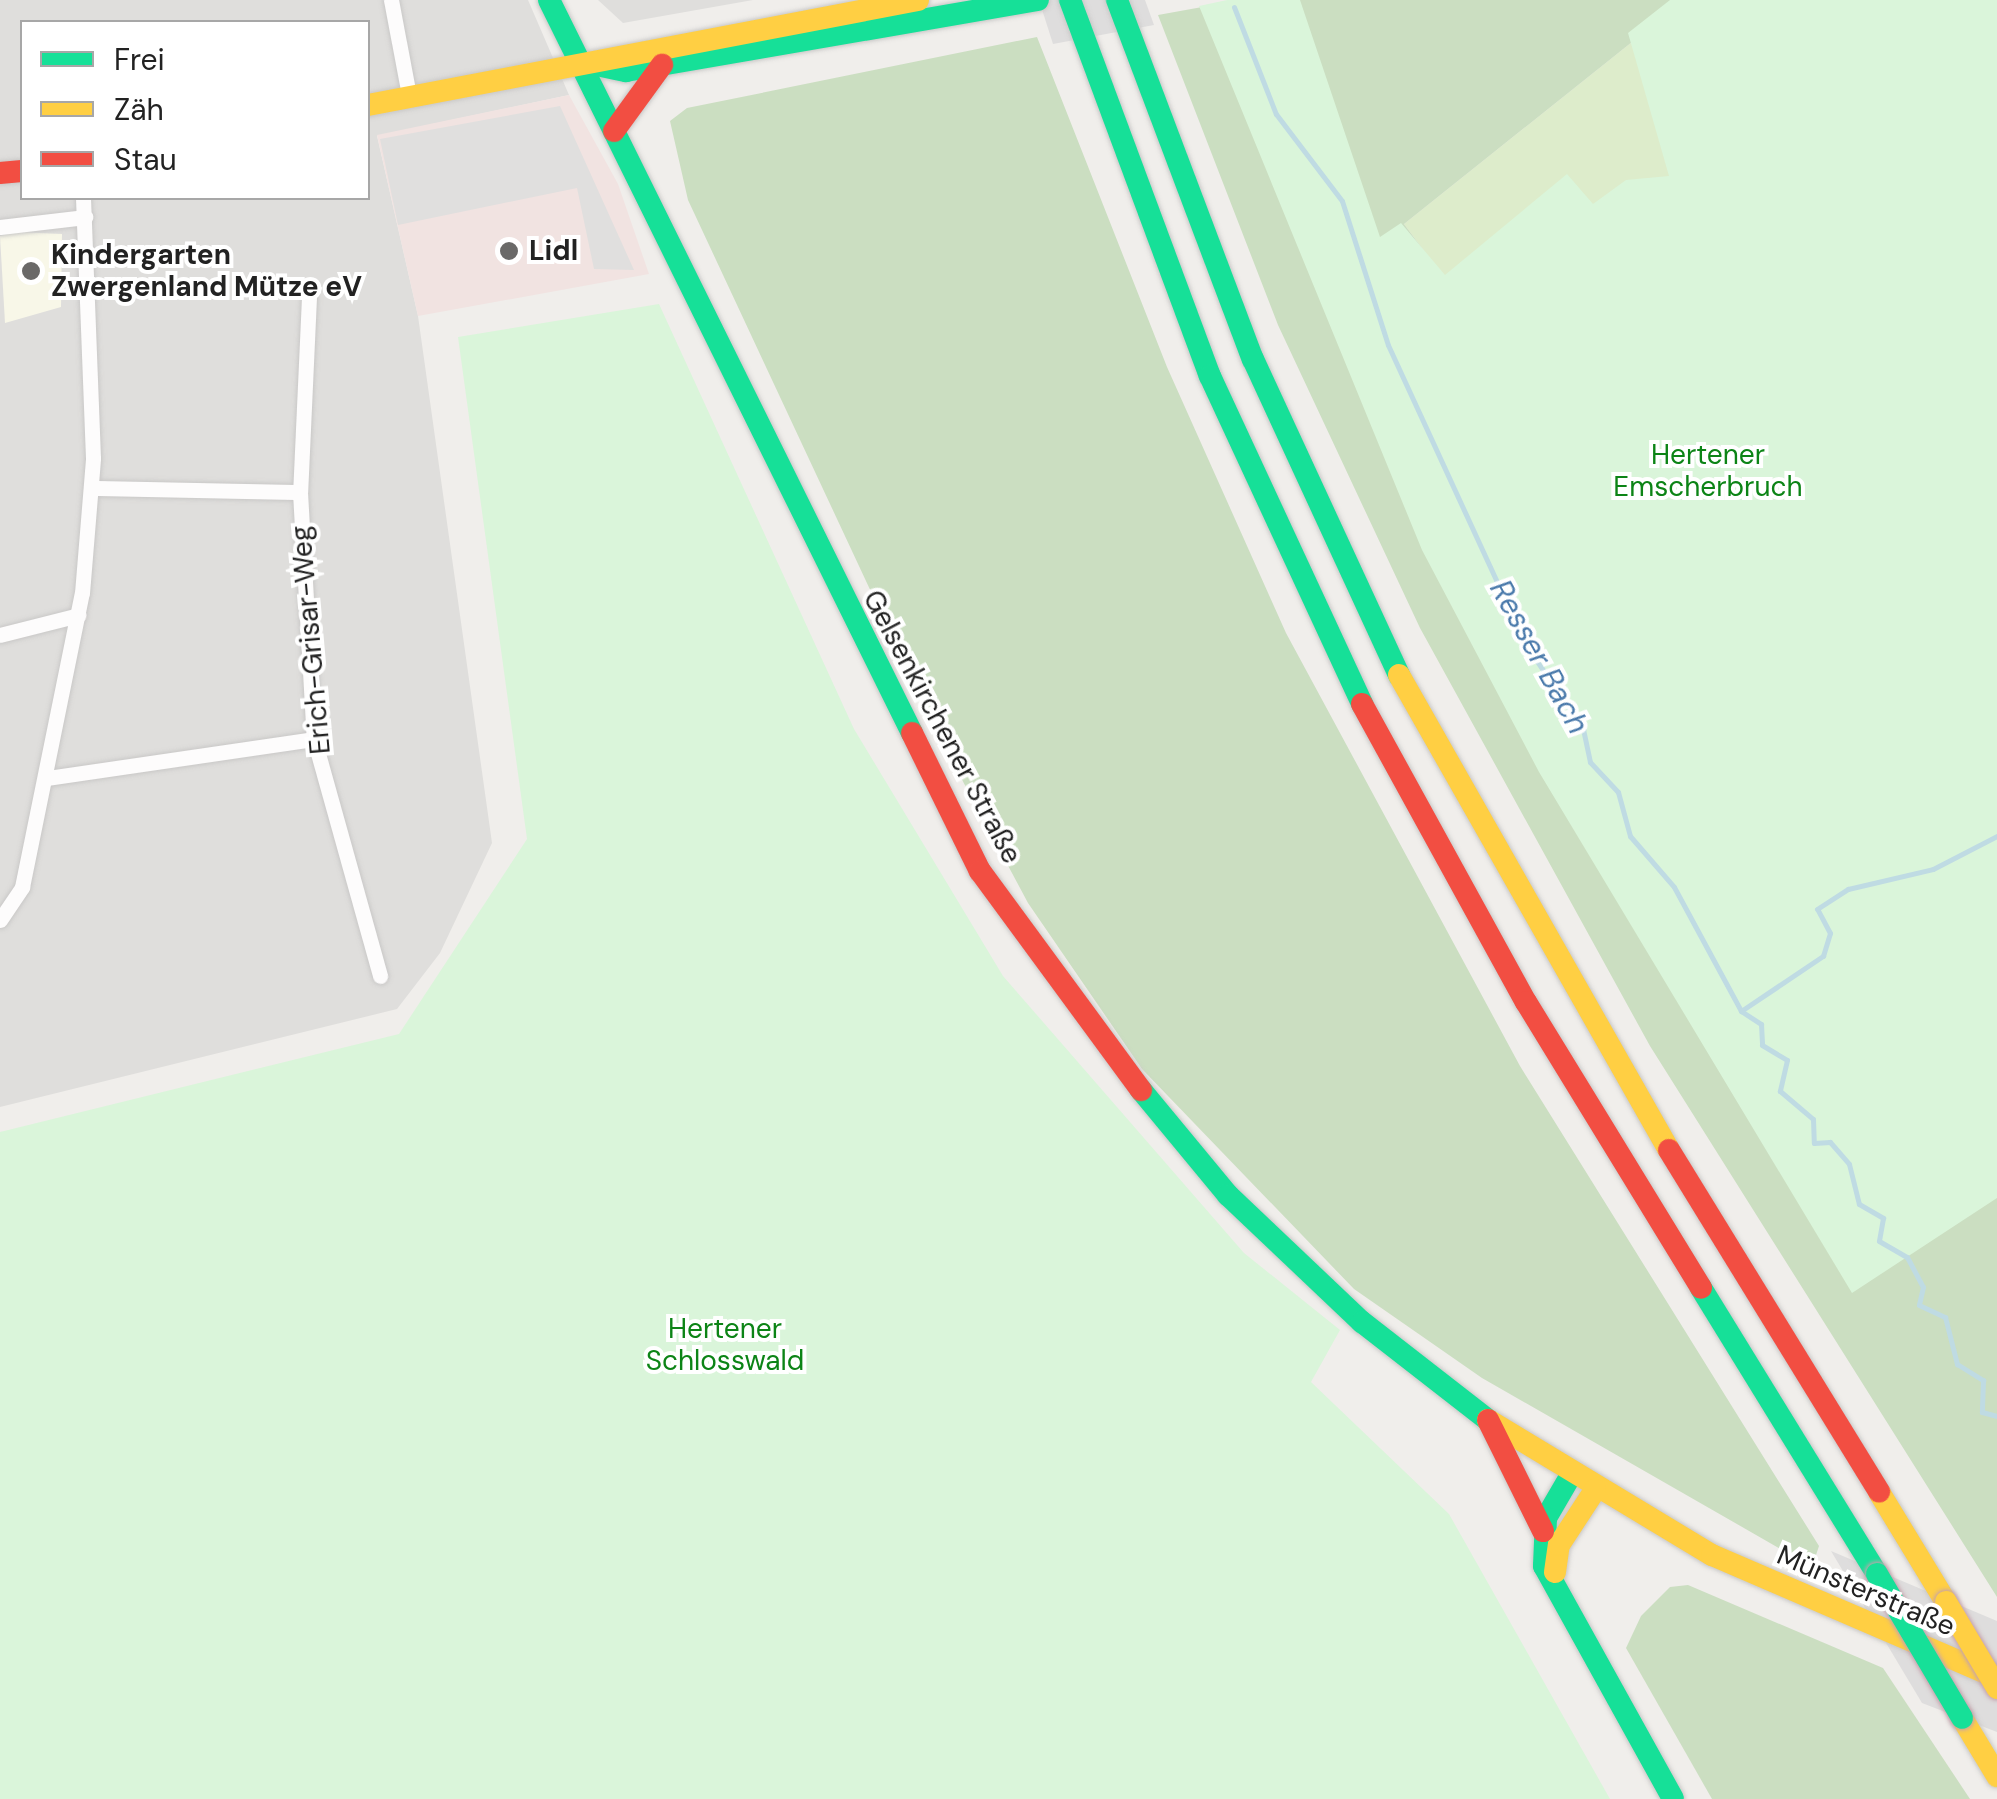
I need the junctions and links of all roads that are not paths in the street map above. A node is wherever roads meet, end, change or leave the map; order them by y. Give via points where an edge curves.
1 (391, 0) edge
2 (549, 0) edge
3 (918, 0) edge
4 (1038, 0) edge
5 (1070, 0) edge
6 (1116, 0) edge
7 (579, 62) junction
8 (662, 65) junction
9 (409, 95) junction
10 (370, 104) edge
11 (614, 131) junction
12 (83, 200) edge
13 (84, 217) junction
14 (0, 228) edge
15 (310, 297) dead end
16 (92, 488) junction
17 (300, 492) junction
18 (79, 615) junction
19 (0, 635) edge
20 (314, 739) junction
21 (47, 778) junction
22 (0, 920) edge
23 (380, 976) dead end
24 (1488, 1420) junction
25 (1571, 1475) junction
26 (1595, 1490) junction
27 (1543, 1531) junction
28 (1712, 1556) joint
29 (1560, 1603) junction
30 (1997, 1678) edge
31 (1997, 1688) edge
32 (1997, 1776) edge
33 (1673, 1799) edge

1 - 9 street
2 - 7 main road, Gelsenkirchener Straße
3 - 7 main road
4 - 8 main road
5 - 32 main road, bridge via 1210,376 1357,694 1526,1002
6 - 31 main road, bridge via 1252,359 1399,675 1566,982
7 - 8 main road via 626,71
7 - 9 main road
7 - 11 main road, Gelsenkirchener Straße
8 - 11 main road
9 - 10 main road
11 - 24 main road, Gelsenkirchener Straße via 921,763 1071,1006 1228,1195 1362,1322
12 - 13 street
13 - 14 street
13 - 16 street
15 - 17 street, Erich-Grisar-Weg
16 - 17 street
16 - 18 street
17 - 20 street, Erich-Grisar-Weg
18 - 19 street
18 - 21 street
20 - 21 street
20 - 23 street, Erich-Grisar-Weg
21 - 22 street via 22,887
24 - 25 main road, Gelsenkirchener Straße
24 - 27 main road
25 - 26 main road, Gelsenkirchener Straße
25 - 27 main road
26 - 28 main road, Gelsenkirchener Straße
26 - 29 main road via 1559,1545
27 - 29 main road via 1544,1566
28 - 30 main road, Münsterstraße
29 - 33 main road

